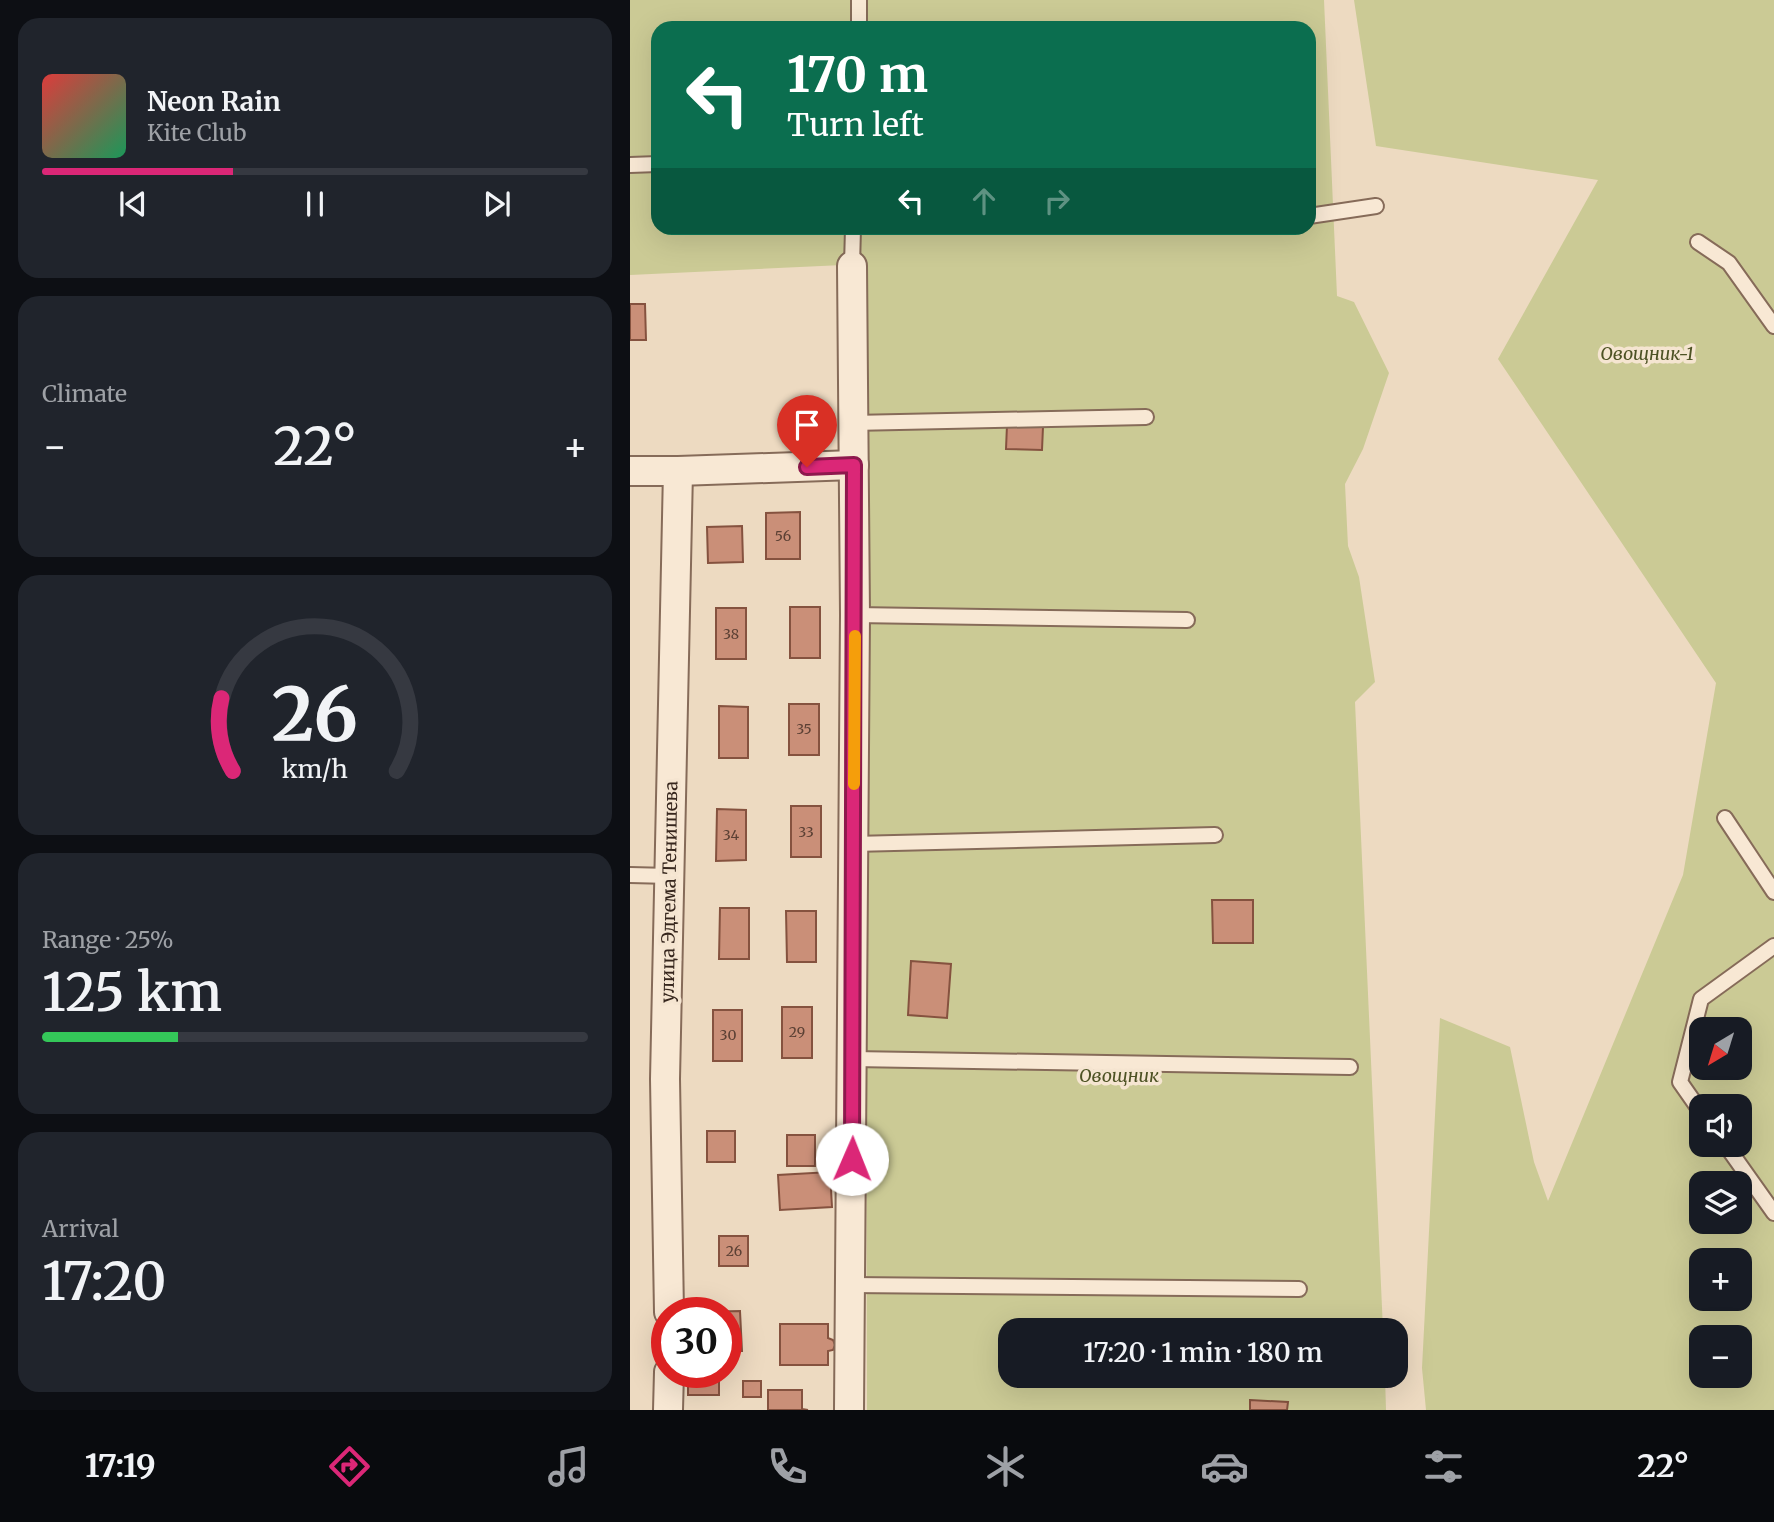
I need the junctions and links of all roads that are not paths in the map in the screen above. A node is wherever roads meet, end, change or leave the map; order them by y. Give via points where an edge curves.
1 (859, 0) edge
2 (859, 21) edge
3 (651, 164) edge
4 (630, 165) edge
5 (1376, 206) dead end
6 (1316, 215) edge
7 (853, 235) edge
8 (1698, 242) dead end
9 (852, 266) joint
10 (1774, 326) edge
11 (1146, 417) dead end
12 (852, 423) junction
13 (854, 465) junction
14 (630, 471) edge
15 (678, 471) junction
16 (855, 615) junction
17 (1188, 620) dead end
18 (1725, 818) dead end
19 (1215, 835) dead end
20 (853, 844) junction
21 (630, 875) edge
22 (670, 876) junction
23 (1774, 892) edge
24 (1774, 946) edge
25 (852, 1059) junction
26 (1350, 1068) dead end
27 (1689, 1095) edge
28 (1734, 1157) edge
29 (1774, 1213) edge
30 (850, 1285) junction
31 (1299, 1289) dead end
32 (669, 1297) edge
33 (669, 1388) edge
34 (668, 1410) edge
35 (849, 1410) edge

1 - 2 lane
3 - 4 lane
5 - 6 lane
7 - 9 lane
8 - 10 lane via 1729,263
9 - 12 street
11 - 12 lane
12 - 13 street
13 - 15 street
13 - 16 street
14 - 15 street
15 - 22 street, улица Эдгема Тенишева
16 - 17 lane
16 - 20 street
18 - 23 lane
19 - 20 lane
20 - 25 street
21 - 22 lane
22 - 32 street, улица Эдгема Тенишева via 665,1079
24 - 27 lane via 1701,999 1680,1082
25 - 26 lane
25 - 30 street
28 - 29 lane
30 - 31 lane
30 - 35 street
33 - 34 street

